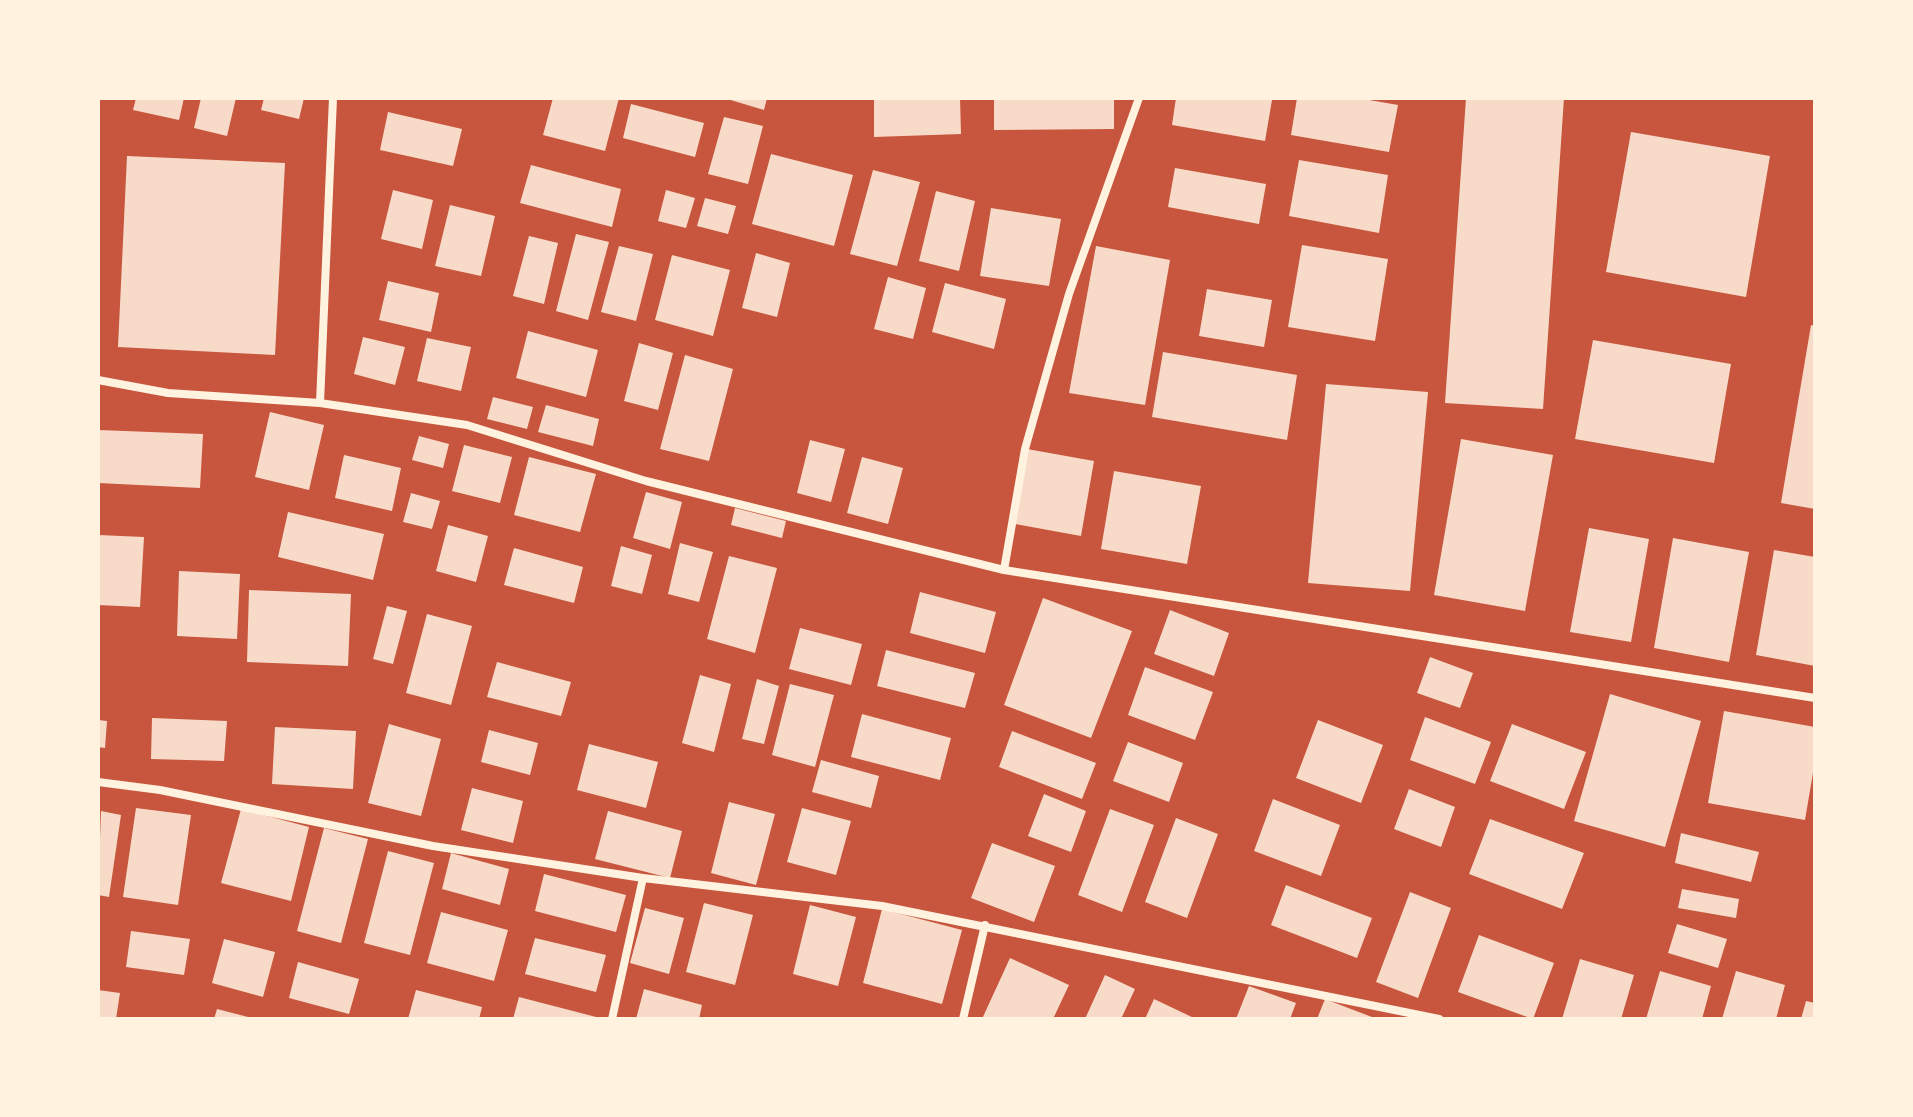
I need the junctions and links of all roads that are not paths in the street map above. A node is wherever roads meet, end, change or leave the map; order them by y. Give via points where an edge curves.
1 (333, 98) edge
2 (1139, 98) edge
3 (98, 380) edge
4 (320, 403) junction
5 (1004, 570) junction
6 (1815, 698) edge
7 (98, 782) edge
8 (643, 878) junction
9 (985, 925) junction
10 (612, 1019) edge
11 (963, 1019) edge
12 (1439, 1019) edge

1 - 4 street
2 - 5 street via 1069,294 1025,449
3 - 4 street via 168,393
4 - 5 street via 467,425 646,481
5 - 6 street
7 - 8 street via 433,846
8 - 9 street via 882,906
8 - 10 street
9 - 11 street
9 - 12 street

